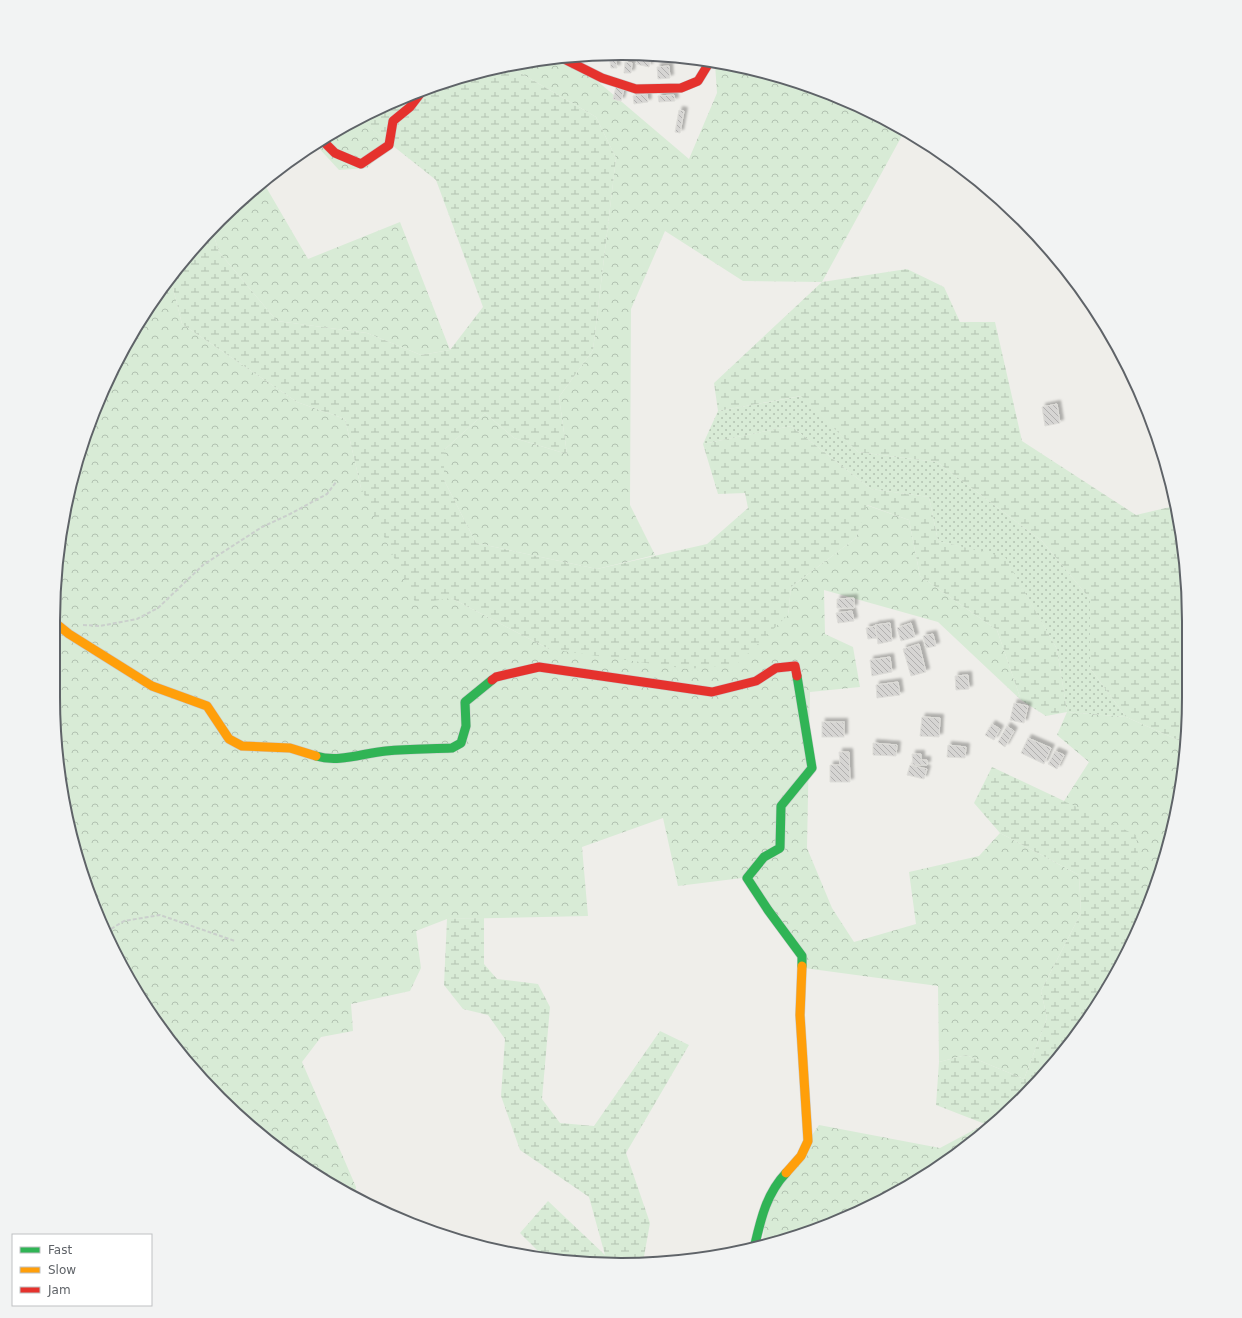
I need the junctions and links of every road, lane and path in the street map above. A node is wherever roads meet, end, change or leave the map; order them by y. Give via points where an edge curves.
1 (570, 63) edge
2 (707, 67) edge
3 (416, 99) edge
4 (326, 144) edge
5 (336, 482) dead end
6 (60, 627) edge
7 (69, 634) junction
8 (111, 929) edge
9 (235, 941) dead end
10 (756, 1241) edge

1 - 2 street via 602,78 636,89 681,88 698,81
3 - 4 street via 393,121 389,145 361,164 335,153
5 - 7 path via 327,494 262,527 203,565 158,608 137,619 100,626 81,624
6 - 7 street
7 - 10 street via 152,686 207,706 229,739 242,746 290,748 323,758 347,758 385,751 452,748 461,743 463,738 466,726 465,702 496,677 539,667 712,692 756,681 776,668 795,666 812,768 781,806 780,848 764,857 748,878 802,956 800,1015 808,1141 801,1156 782,1177 769,1197
8 - 9 path via 124,920 160,915

